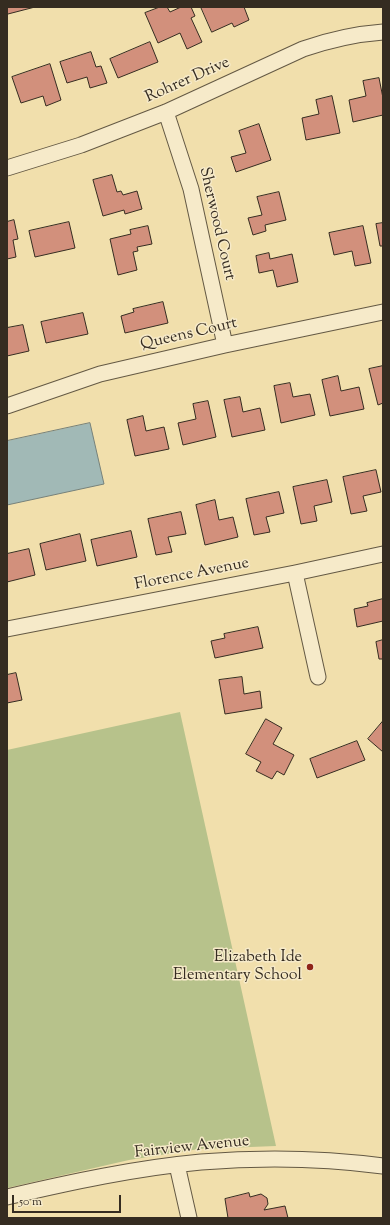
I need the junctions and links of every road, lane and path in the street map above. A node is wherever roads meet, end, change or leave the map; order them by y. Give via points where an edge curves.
1 (383, 32) edge
2 (166, 112) junction
3 (7, 168) edge
4 (383, 312) edge
5 (225, 345) junction
6 (7, 406) edge
7 (383, 554) edge
8 (295, 573) junction
9 (7, 629) edge
10 (318, 677) dead end
11 (177, 1165) junction
12 (383, 1166) edge
13 (7, 1197) edge
14 (189, 1218) edge

1 - 2 street, Rohrer Drive via 321,42
2 - 3 street, Rohrer Drive via 81,145
2 - 5 street, Sherwood Court via 191,189
4 - 5 street, Queens Court
5 - 6 street, Queens Court via 100,374
7 - 8 street, Florence Avenue
8 - 9 street, Florence Avenue
8 - 10 street
11 - 12 street, Fairview Avenue via 260,1159 319,1159
11 - 13 street, Fairview Avenue via 81,1180
11 - 14 street

